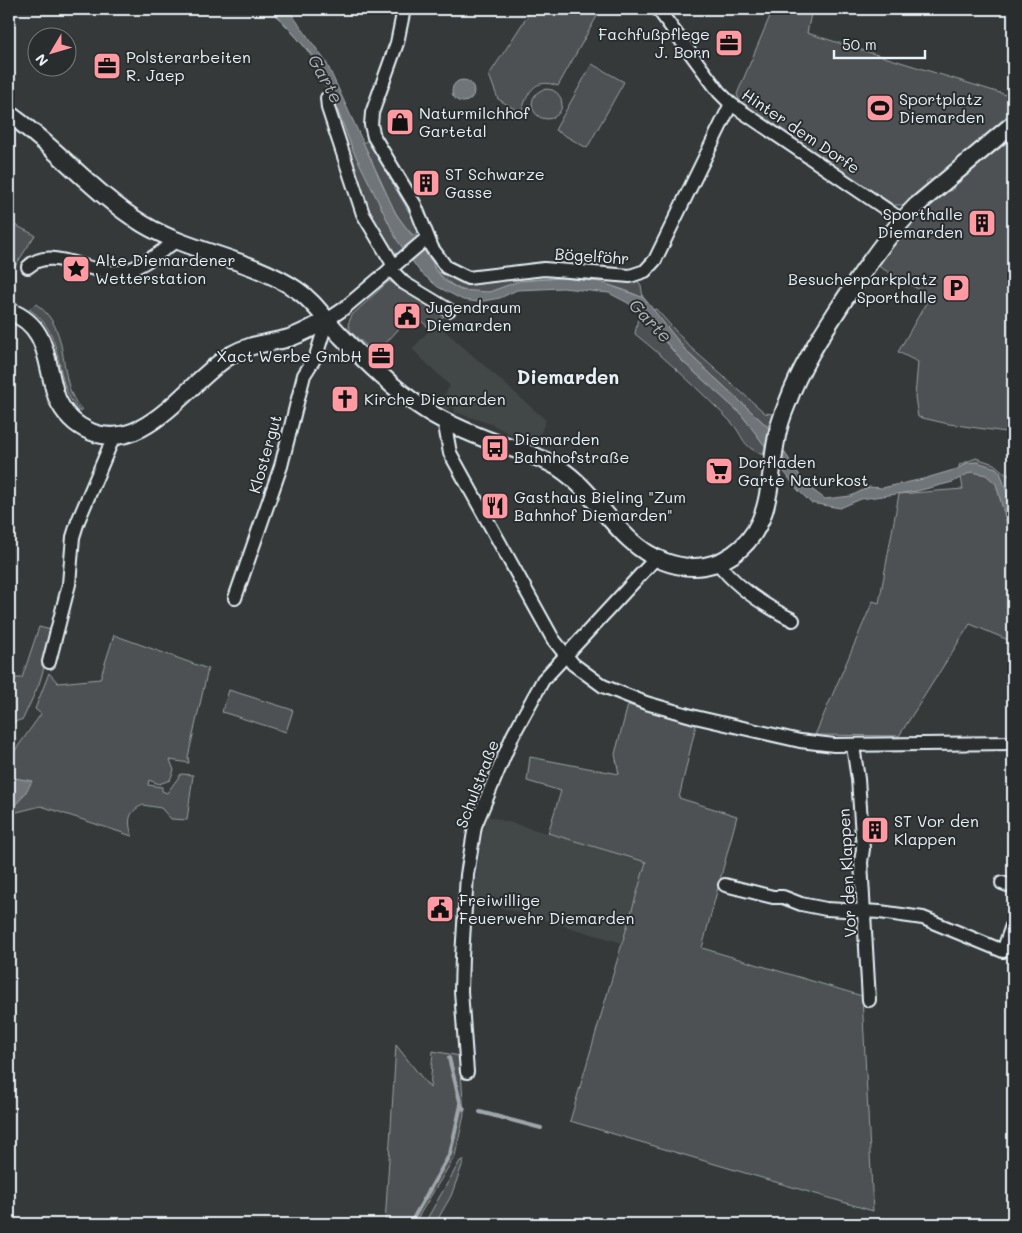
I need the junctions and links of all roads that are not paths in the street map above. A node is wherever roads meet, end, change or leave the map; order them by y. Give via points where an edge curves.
1 (404, 9) edge
2 (658, 9) edge
3 (327, 98) dead end
4 (731, 104) junction
5 (9, 114) edge
6 (1013, 124) edge
7 (902, 220) junction
8 (178, 240) junction
9 (424, 241) junction
10 (395, 265) junction
11 (28, 267) dead end
12 (449, 310) dead end
13 (9, 311) edge
14 (327, 320) junction
15 (444, 420) junction
16 (114, 436) junction
17 (656, 558) junction
18 (718, 563) junction
19 (235, 598) dead end
20 (793, 620) dead end
21 (565, 656) junction
22 (49, 662) dead end
23 (1013, 743) edge
24 (852, 746) junction
25 (725, 885) dead end
26 (864, 912) junction
27 (1013, 923) edge
28 (1008, 954) edge
29 (869, 1000) dead end
30 (468, 1072) dead end

1 - 9 street, Bögelföhr via 397,43 372,113 371,125 374,137 416,205
2 - 4 street, Hinter dem Dorfe
3 - 10 street via 356,197
4 - 7 street, Hinter dem Dorfe
4 - 9 street, Bögelföhr via 655,260 640,274 623,276 544,269 464,277 446,267
5 - 8 street via 127,212
6 - 7 street
7 - 18 street via 873,256 816,342 780,424 767,504 755,532 737,552
8 - 11 street via 124,271 105,272 52,258 38,259
8 - 14 street via 243,262 284,282 311,300
9 - 10 street
10 - 12 street via 404,283
10 - 14 street
13 - 16 street via 23,318 38,334 50,363 55,392 65,412 92,433
14 - 15 street via 407,397
14 - 16 street via 292,337 260,342 235,353 157,419 139,429
14 - 19 street, Klostergut via 316,356 304,375 281,466
15 - 17 street via 558,467 583,488 636,545
15 - 21 street via 450,453
16 - 22 street via 73,537 69,584
17 - 18 street via 694,568
17 - 21 street, Schulstraße
18 - 20 street via 744,589
21 - 24 street via 603,686 646,704 800,741
21 - 30 street, Schulstraße via 532,698 498,768 475,826 467,875 461,991
23 - 24 street
24 - 26 street, Vor den Klappen via 862,832
25 - 26 street via 826,909
26 - 28 street via 922,918
26 - 29 street, Vor den Klappen
27 - 28 street

